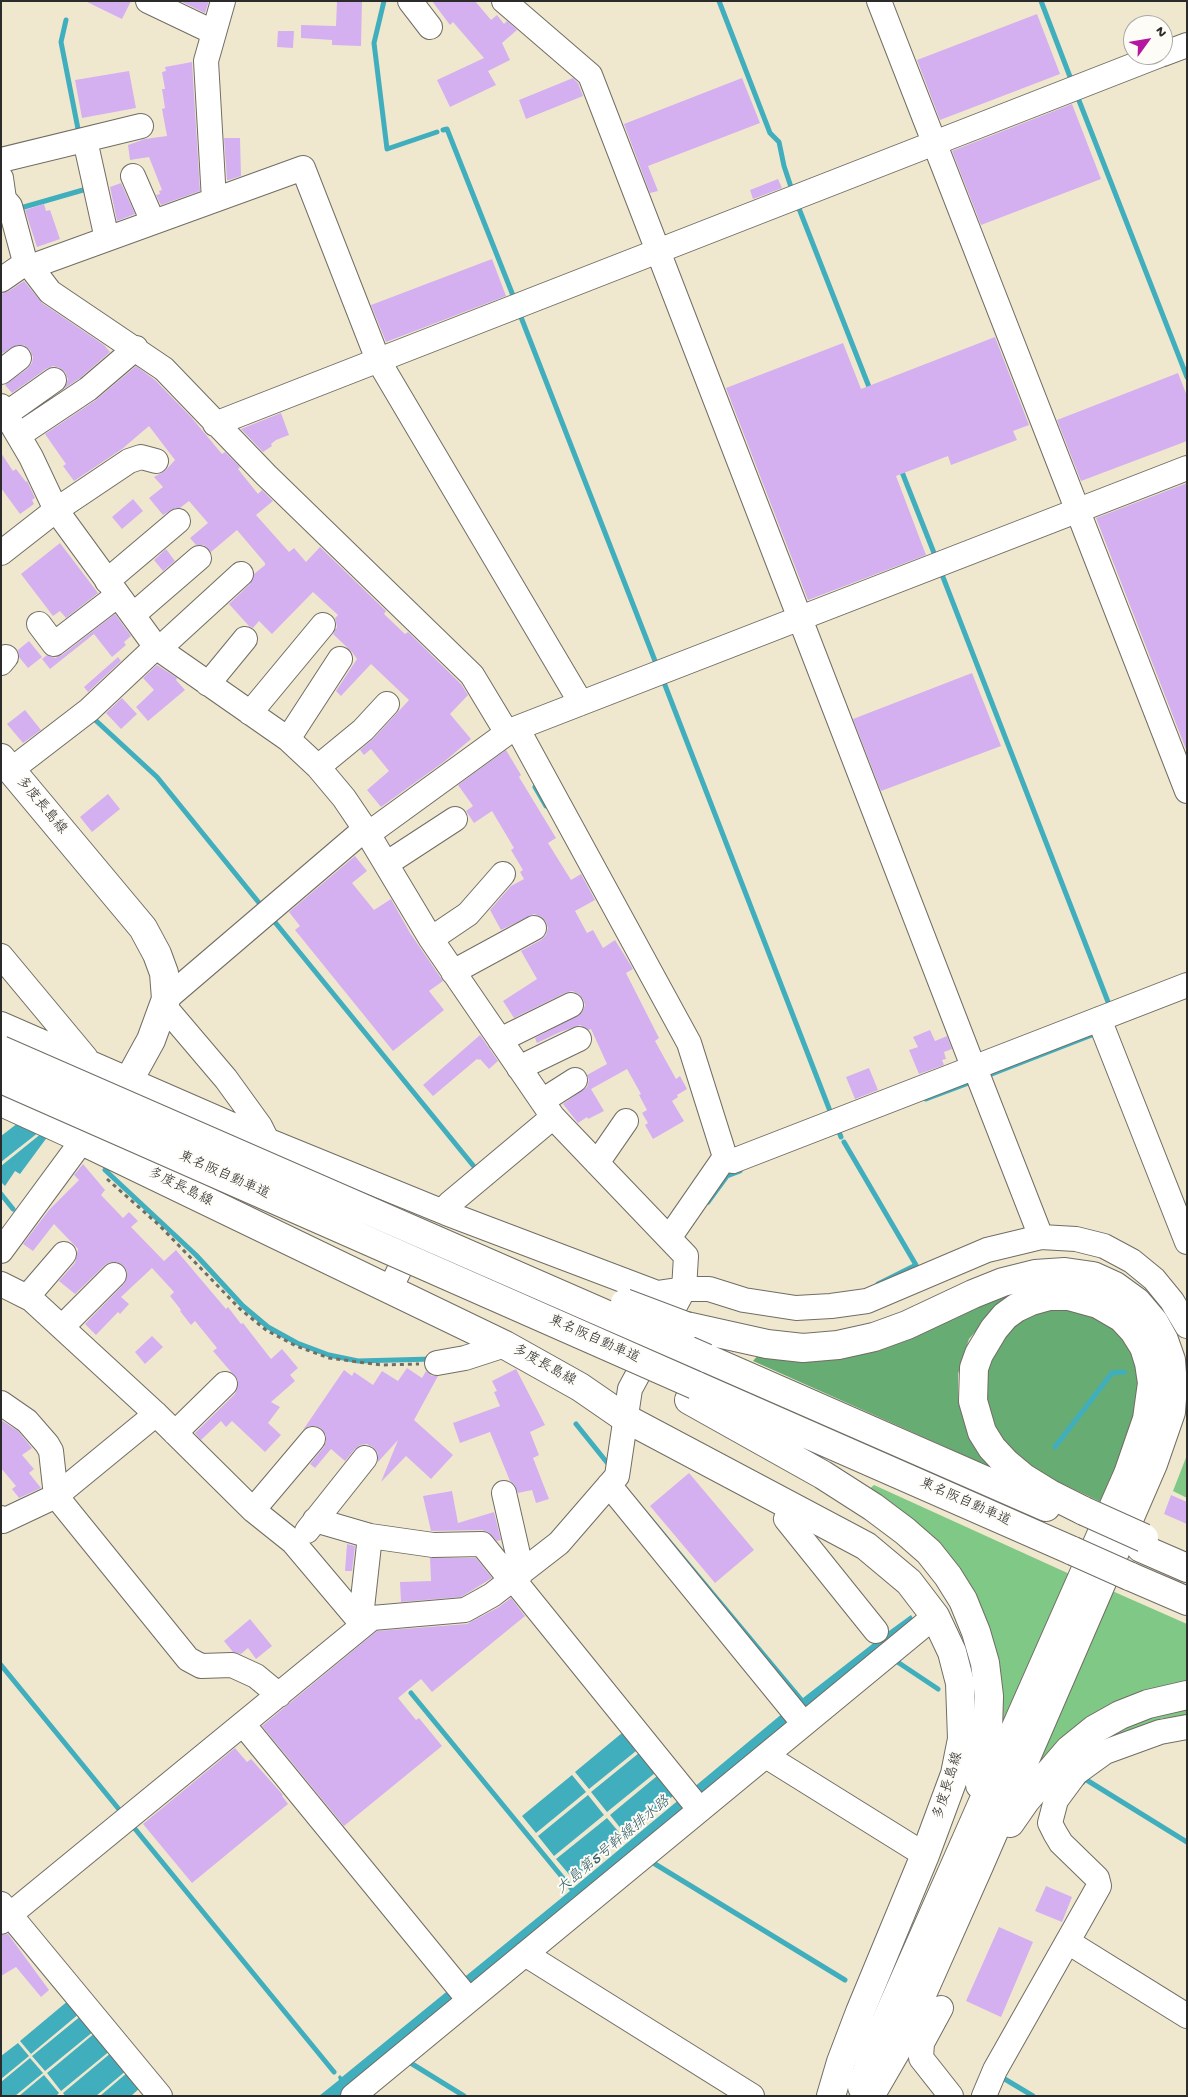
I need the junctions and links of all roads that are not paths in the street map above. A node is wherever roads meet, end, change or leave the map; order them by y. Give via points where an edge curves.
1 (148, 1) edge
2 (223, 1) edge
3 (410, 1) edge
4 (879, 1) edge
5 (510, 3) edge
6 (430, 27) dead end
7 (213, 32) junction
8 (1187, 45) edge
9 (1173, 50) edge
10 (1134, 65) edge
11 (141, 126) dead end
12 (86, 140) junction
13 (934, 142) junction
14 (1, 160) edge
15 (133, 176) dead end
16 (2, 192) edge
17 (214, 200) junction
18 (153, 222) junction
19 (107, 239) junction
20 (657, 251) junction
21 (28, 264) junction
22 (1, 280) edge
23 (136, 348) junction
24 (378, 360) junction
25 (54, 380) dead end
26 (4, 410) edge
27 (215, 424) junction
28 (19, 435) junction
29 (156, 461) dead end
30 (1187, 468) edge
31 (56, 510) junction
32 (1077, 511) junction
33 (178, 521) dead end
34 (1, 553) edge
35 (199, 558) dead end
36 (241, 574) dead end
37 (113, 588) junction
38 (133, 615) junction
39 (800, 618) junction
40 (39, 624) dead end
41 (323, 625) dead end
42 (245, 639) dead end
43 (158, 648) junction
44 (340, 659) dead end
45 (208, 684) junction
46 (581, 703) junction
47 (387, 704) dead end
48 (250, 713) junction
49 (512, 731) junction
50 (288, 739) junction
51 (6, 764) edge
52 (318, 767) junction
53 (1187, 791) edge
54 (455, 819) dead end
55 (367, 831) junction
56 (386, 864) junction
57 (503, 874) dead end
58 (534, 928) dead end
59 (430, 939) junction
60 (1, 956) edge
61 (453, 972) junction
62 (1187, 985) edge
63 (165, 1003) junction
64 (571, 1005) dead end
65 (1, 1024) edge
66 (1102, 1027) junction
67 (579, 1039) dead end
68 (500, 1040) junction
69 (1, 1050) edge
70 (89, 1061) junction
71 (519, 1068) junction
72 (977, 1073) junction
73 (1, 1079) edge
74 (129, 1080) junction
75 (575, 1080) dead end
76 (1, 1104) edge
77 (548, 1109) junction
78 (626, 1121) dead end
79 (82, 1140) junction
80 (267, 1140) junction
81 (725, 1157) junction
82 (597, 1163) junction
83 (335, 1195) junction
84 (438, 1210) junction
85 (1041, 1237) junction
86 (669, 1238) junction
87 (1187, 1242) edge
88 (1, 1250) edge
89 (64, 1254) dead end
90 (114, 1275) dead end
91 (1, 1284) edge
92 (390, 1289) junction
93 (684, 1289) junction
94 (27, 1297) junction
95 (1187, 1326) edge
96 (62, 1327) junction
97 (505, 1345) junction
98 (437, 1363) road end
99 (225, 1384) dead end
100 (692, 1393) junction
101 (1, 1403) edge
102 (156, 1414) junction
103 (625, 1418) junction
104 (175, 1433) junction
105 (312, 1439) dead end
106 (365, 1458) dead end
107 (609, 1485) junction
108 (504, 1493) dead end
109 (56, 1496) junction
110 (792, 1506) junction
111 (253, 1510) junction
112 (1083, 1517) junction
113 (1, 1518) edge
114 (315, 1520) junction
115 (370, 1536) junction
116 (1142, 1543) junction
117 (296, 1545) junction
118 (1187, 1558) edge
119 (1187, 1568) edge
120 (515, 1577) junction
121 (1187, 1601) edge
122 (935, 1616) junction
123 (363, 1625) junction
124 (876, 1631) dead end
125 (279, 1694) junction
126 (1187, 1695) edge
127 (798, 1717) junction
128 (243, 1724) junction
129 (1187, 1727) edge
130 (766, 1756) junction
131 (694, 1802) junction
132 (925, 1855) junction
133 (969, 1861) junction
134 (4, 1914) edge
135 (1068, 1942) junction
136 (525, 1954) junction
137 (462, 1992) junction
138 (941, 2008) dead end
139 (1187, 2016) edge
140 (160, 2096) edge
141 (352, 2096) edge
142 (752, 2096) edge
143 (831, 2096) edge
144 (859, 2096) edge
145 (870, 2096) edge
146 (950, 2096) edge
147 (984, 2096) edge

1 - 7 street
2 - 7 street
3 - 6 street
4 - 13 street
5 - 20 street via 590,75
7 - 17 street via 206,61
8 - 9 street
10 - 13 street
11 - 12 street
12 - 14 street
12 - 19 street
13 - 20 street
13 - 32 street
15 - 18 street
16 - 21 street via 10,206
17 - 18 street
17 - 24 street via 304,168
18 - 19 street
19 - 21 street
20 - 24 street
20 - 39 street
21 - 22 street
21 - 23 street via 50,292
23 - 27 street via 164,369
23 - 28 street via 88,389
24 - 27 street
24 - 46 street
25 - 26 street
26 - 28 street
27 - 49 street via 472,675
28 - 31 street
29 - 31 street via 141,457 130,461
30 - 32 street
31 - 34 street
31 - 37 street
32 - 39 street
32 - 53 street
33 - 37 street
35 - 38 street
36 - 43 street
37 - 38 street
37 - 40 street via 54,644
38 - 43 street
39 - 46 street
39 - 72 street
41 - 48 street
42 - 45 street
43 - 45 street
43 - 51 street via 89,710
44 - 50 street
45 - 48 street
46 - 49 street
47 - 52 street
48 - 50 street
49 - 55 street
49 - 81 street via 689,1043
50 - 52 street
51 - 63 main road, 多度長島線 via 143,928 164,972
52 - 55 street
54 - 56 street
55 - 56 street
55 - 63 street
56 - 59 street
57 - 59 street via 468,914
58 - 61 street
59 - 61 street
60 - 70 street
61 - 68 street
62 - 66 street
63 - 74 main road, 多度長島線 via 151,1040
63 - 80 street via 226,1079
64 - 68 street
65 - 70 street
66 - 72 street
66 - 87 street
67 - 71 street
68 - 71 street
69 - 83 main road, 東名阪自動車道, bridge
70 - 74 street
71 - 77 street
72 - 81 street via 733,1161
72 - 85 street
73 - 100 main road, 東名阪自動車道, bridge via 324,1220 382,1256 629,1368
74 - 79 main road, 多度長島線
74 - 80 street
75 - 77 street
76 - 79 street
77 - 82 street
77 - 84 street via 449,1204
78 - 82 street
79 - 88 street
79 - 92 main road, 多度長島線
80 - 84 street
81 - 86 street
82 - 86 street
83 - 112 main road, 東名阪自動車道, bridge via 706,1358
83 - 133 main road, bridge via 686,1326 767,1344 803,1348 874,1337 973,1294 1035,1274 1065,1272 1093,1276 1115,1286 1137,1302 1164,1340 1173,1386 1171,1412 1098,1594
84 - 92 street
84 - 93 street via 657,1293
85 - 93 street via 987,1250 868,1301 796,1308 744,1300 709,1289
85 - 95 street via 1076,1239 1104,1246 1132,1261 1166,1293
86 - 93 street via 686,1256
89 - 94 street
90 - 96 street
91 - 94 street
92 - 97 main road, 多度長島線
93 - 103 street via 630,1389
94 - 96 street
96 - 102 street
97 - 98 street
97 - 103 main road, 多度長島線 via 580,1387
99 - 104 street
100 - 121 main road, 東名阪自動車道, bridge
100 - 133 main road via 905,1530 948,1576 963,1600 985,1663 989,1696 988,1731
101 - 109 street via 27,1421 47,1444 51,1451
102 - 104 street
102 - 109 street
103 - 107 street via 617,1476
103 - 110 main road, 多度長島線
104 - 111 street
105 - 111 street
106 - 114 street
107 - 120 street via 559,1543
107 - 127 street
108 - 120 street
109 - 113 street via 4,1520
109 - 125 street via 188,1660 201,1666 232,1665 256,1676
110 - 122 main road, 多度長島線 via 866,1546 909,1582
110 - 124 street via 786,1519
111 - 117 street
112 - 116 main road, bridge
112 - 133 main road via 1006,1463 982,1432 973,1401 974,1368 994,1328 1016,1308 1049,1296 1085,1299 1122,1318 1144,1347 1152,1384 1151,1402 1128,1474
114 - 115 street
114 - 117 street
115 - 120 street via 433,1545 482,1544
115 - 123 street
116 - 118 main road
116 - 119 main road
117 - 123 street
120 - 123 street via 465,1610 372,1618
120 - 131 street
122 - 127 street
122 - 132 main road, 多度長島線 via 952,1652 960,1683 962,1739 951,1788
123 - 125 street
125 - 128 street
126 - 133 main road via 1148,1704 1095,1730 1069,1750
127 - 130 street
128 - 134 street
128 - 137 street
129 - 135 street via 1160,1732 1105,1752 1076,1774 1056,1800 1050,1822 1061,1843 1097,1878 1099,1886
130 - 131 street
130 - 132 street
131 - 136 street
132 - 143 main road, 多度長島線 via 860,2012
133 - 144 main road via 876,2044
133 - 145 main road via 899,2046
134 - 140 street
135 - 139 street
135 - 147 street via 995,2070
136 - 137 street
136 - 142 street
137 - 141 street
138 - 146 street via 922,2043 921,2058

